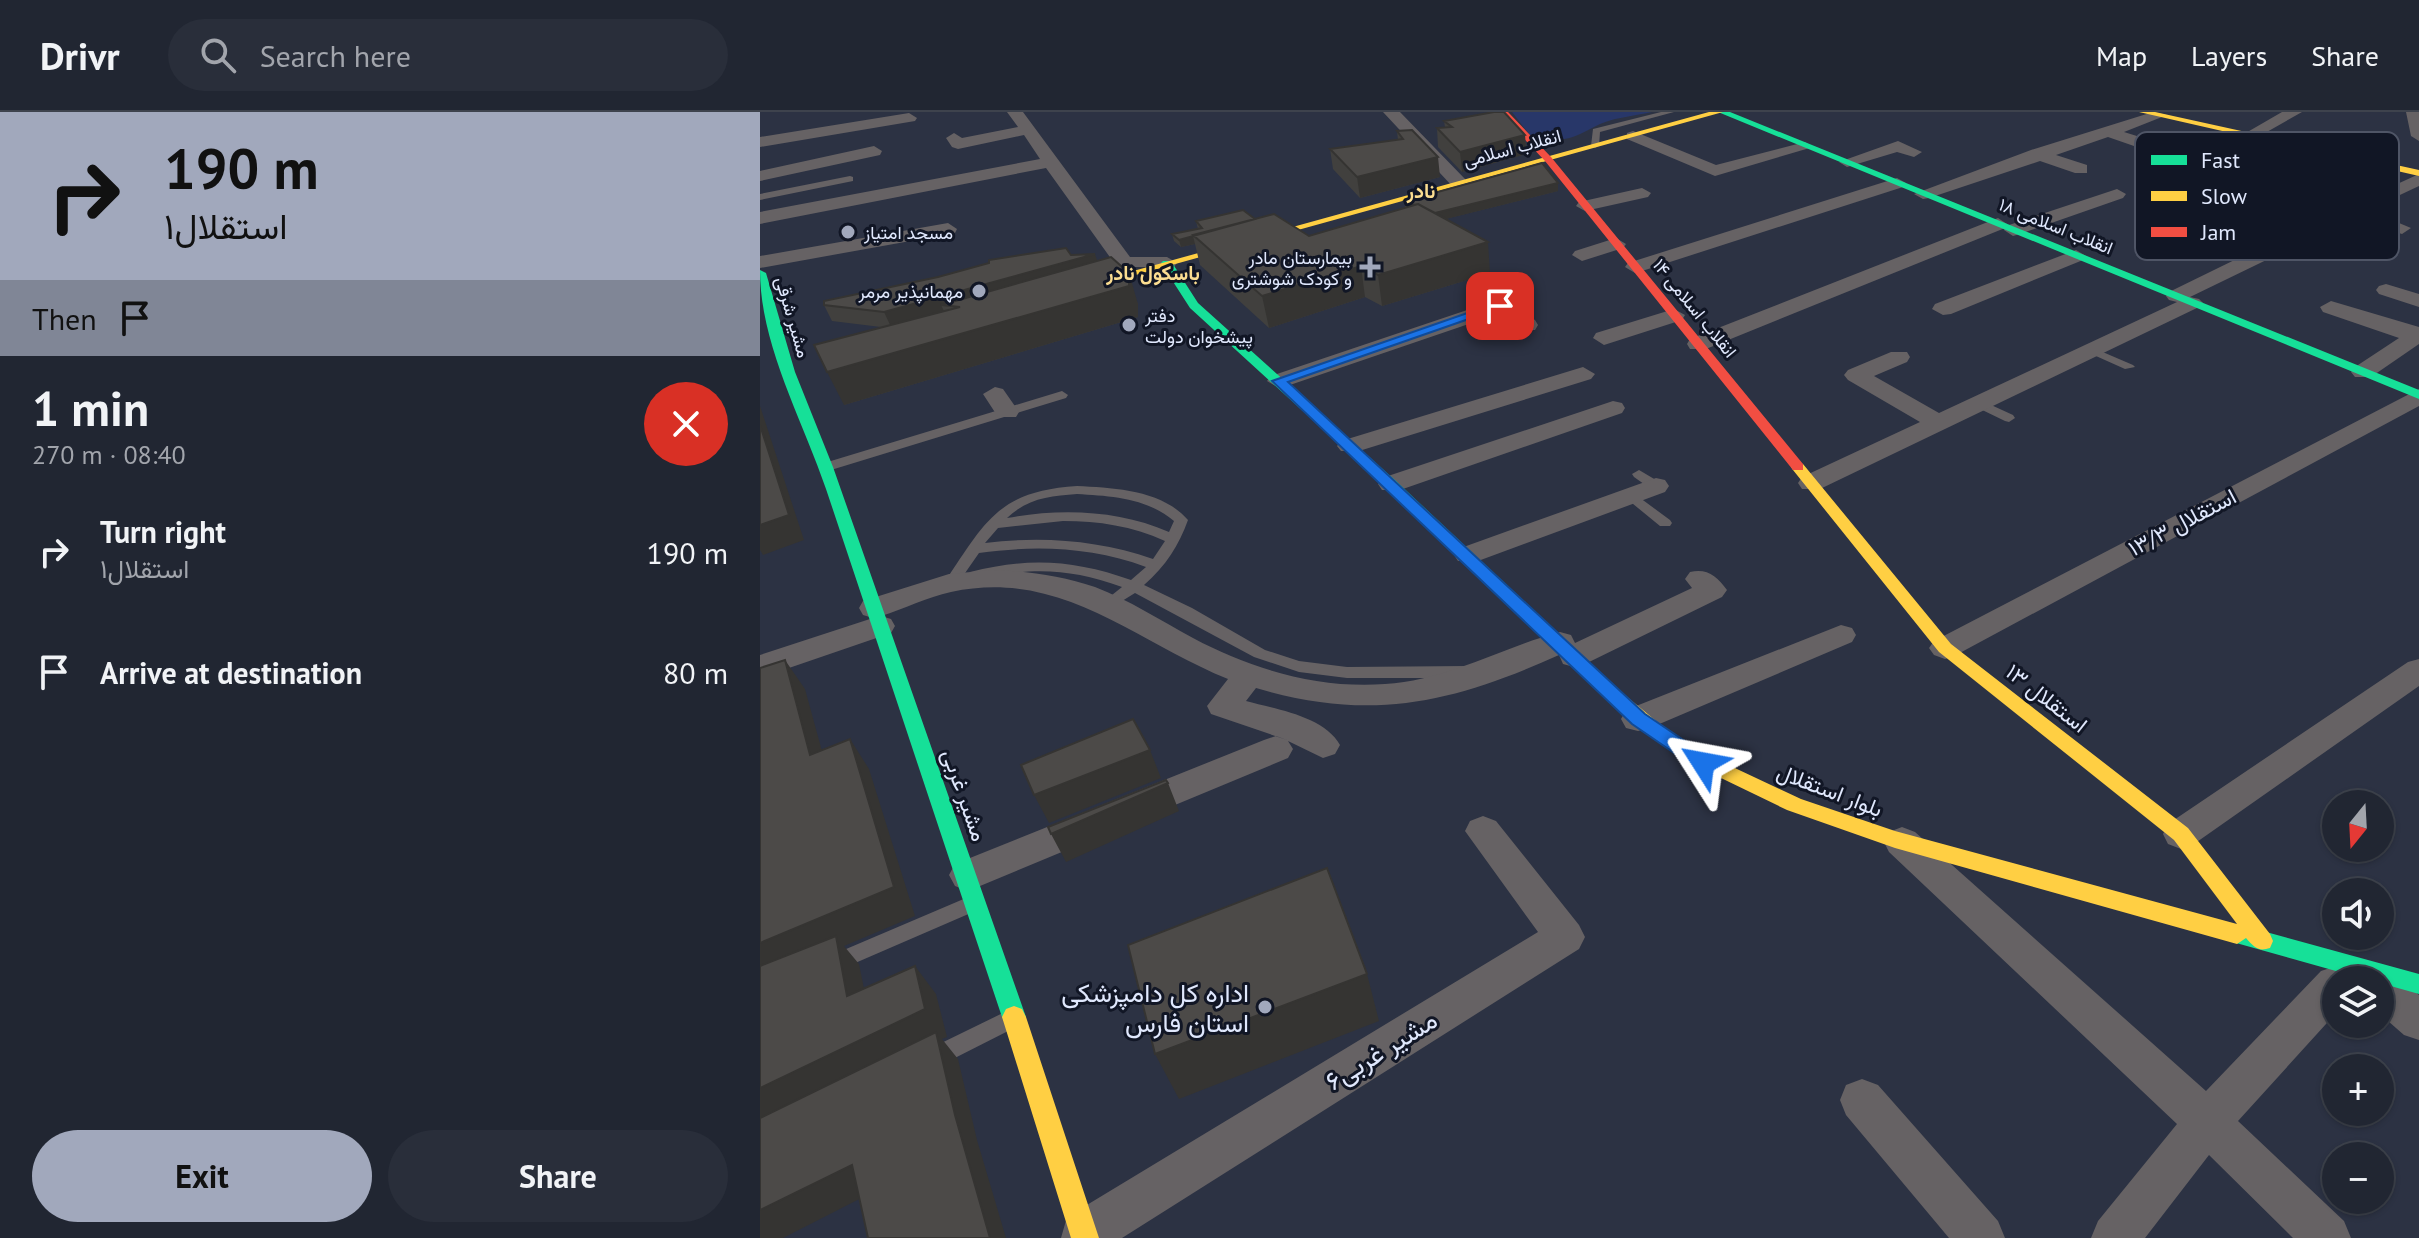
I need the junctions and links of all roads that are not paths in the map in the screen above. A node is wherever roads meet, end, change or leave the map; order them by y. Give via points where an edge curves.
1 (1015, 112) edge
2 (1391, 112) edge
3 (1503, 112) edge
4 (1670, 112) edge
5 (1721, 112) edge
6 (2294, 112) edge
7 (2414, 112) edge
8 (2149, 113) edge
9 (909, 118) dead end
10 (1027, 130) junction
11 (2105, 131) junction
12 (2242, 132) edge
13 (2256, 132) edge
14 (1633, 136) junction
15 (2419, 136) edge
16 (954, 138) dead end
17 (1526, 140) junction
18 (2135, 141) edge
19 (760, 142) edge
20 (1595, 146) junction
21 (1805, 147) junction
22 (874, 151) dead end
23 (1914, 152) dead end
24 (2037, 154) junction
25 (1548, 159) junction
26 (1049, 162) junction
27 (1847, 162) junction
28 (2081, 169) dead end
29 (2399, 171) edge
30 (760, 176) edge
31 (2419, 176) edge
32 (850, 179) dead end
33 (1958, 181) junction
34 (1459, 183) junction
35 (1897, 183) junction
36 (2399, 186) edge
37 (1988, 192) dead end
38 (1642, 193) dead end
39 (1923, 194) junction
40 (2117, 194) dead end
41 (760, 197) edge
42 (1585, 206) junction
43 (760, 218) edge
44 (2006, 227) junction
45 (2399, 227) edge
46 (2402, 228) dead end
47 (948, 229) dead end
48 (1616, 244) junction
49 (1582, 255) dead end
50 (2076, 256) junction
51 (2252, 260) edge
52 (760, 262) edge
53 (1167, 263) junction
54 (1635, 267) junction
55 (760, 273) edge
56 (1478, 290) dead end
57 (2386, 290) dead end
58 (1141, 291) dead end
59 (1166, 296) dead end
60 (2184, 300) junction
61 (2419, 301) edge
62 (1194, 305) junction
63 (1500, 306) junction
64 (2331, 307) dead end
65 (1943, 309) dead end
66 (1674, 315) junction
67 (1527, 325) dead end
68 (2418, 336) edge
69 (1604, 338) dead end
70 (1698, 344) junction
71 (2091, 350) junction
72 (1899, 357) dead end
73 (2129, 367) dead end
74 (788, 372) joint
75 (2363, 372) junction
76 (1583, 374) dead end
77 (1279, 381) junction
78 (1062, 395) dead end
79 (2419, 396) edge
80 (1978, 403) junction
81 (1613, 408) dead end
82 (2009, 418) dead end
83 (1937, 422) junction
84 (1350, 446) junction
85 (826, 467) junction
86 (1811, 483) junction
87 (1391, 484) junction
88 (1642, 485) joint
89 (1665, 523) dead end
90 (995, 524) junction
91 (1175, 540) junction
92 (975, 549) junction
93 (1468, 555) junction
94 (1155, 565) junction
95 (1700, 579) dead end
96 (951, 583) junction
97 (1138, 585) junction
98 (1109, 603) junction
99 (877, 617) junction
100 (1841, 635) dead end
101 (1945, 648) junction
102 (1567, 649) junction
103 (760, 667) edge
104 (2419, 670) edge
105 (1251, 673) junction
106 (1489, 673) junction
107 (1638, 719) junction
108 (1323, 745) dead end
109 (1276, 749) dead end
110 (1483, 831) dead end
111 (2181, 834) junction
112 (1902, 842) junction
113 (971, 889) junction
114 (2262, 941) junction
115 (2322, 966) edge
116 (817, 971) edge
117 (2394, 982) edge
118 (2419, 984) edge
119 (2394, 1005) edge
120 (2322, 1012) edge
121 (1014, 1018) junction
122 (2419, 1021) edge
123 (918, 1065) edge
124 (1862, 1100) dead end
125 (2207, 1122) junction
126 (1084, 1236) edge
127 (1981, 1238) edge
128 (2115, 1238) edge
129 (2327, 1238) edge

1 - 10 street
2 - 34 street
3 - 17 main road, ۱۴ انقلاب اسلامی
4 - 20 lane via 1596,131
5 - 14 main road, انقلاب اسلامی
5 - 21 main road, ۱۸ انقلاب اسلامی
6 - 13 street
7 - 15 street
8 - 11 street
8 - 12 main road
9 - 19 street
10 - 16 street via 958,144
10 - 26 street
11 - 18 street
11 - 24 street
14 - 20 main road, انقلاب اسلامی
14 - 21 street via 1715,171
17 - 20 main road
17 - 25 main road, ۱۴ انقلاب اسلامی
20 - 25 main road, انقلاب اسلامی
21 - 27 main road, ۱۸ انقلاب اسلامی
22 - 30 street
23 - 27 street via 1898,146
24 - 28 street
24 - 33 street
25 - 34 main road, انقلاب اسلامی
25 - 42 main road, ۱۴ انقلاب اسلامی
26 - 43 street
26 - 53 street via 1124,263
27 - 35 main road, ۱۸ انقلاب اسلامی
29 - 31 main road
31 - 36 street
32 - 41 lane
33 - 37 street
33 - 39 street
34 - 53 main road, انقلاب اسلامی via 1390,208
35 - 39 main road, ۱۸ انقلاب اسلامی
35 - 54 street
38 - 42 street
39 - 44 main road, ۱۸ انقلاب اسلامی
40 - 44 street
42 - 48 main road, ۱۴ انقلاب اسلامی
44 - 50 main road, ۱۸ انقلاب اسلامی
44 - 70 street
45 - 46 street
47 - 52 street
48 - 49 street
48 - 54 main road, ۱۴ انقلاب اسلامی
50 - 60 main road, ۱۸ انقلاب اسلامی
50 - 65 street
51 - 60 street
53 - 58 main road, انقلاب اسلامی via 1065,291
53 - 62 main road
54 - 66 main road, ۱۴ انقلاب اسلامی
55 - 74 main road, مشیر شرقی
56 - 63 street
57 - 61 street
59 - 62 main road
60 - 71 street
60 - 75 main road, ۱۸ انقلاب اسلامی
62 - 77 main road, بلوار استقلال
63 - 67 street
63 - 77 street
64 - 68 street
66 - 69 street
66 - 70 main road, ۱۴ انقلاب اسلامی
68 - 75 street
70 - 86 main road, ۱۴ انقلاب اسلامی
71 - 73 lane
71 - 80 street
72 - 83 street via 1856,375
74 - 85 main road, مشیر غربی
75 - 79 main road, ۱۸ انقلاب اسلامی
76 - 84 street
77 - 84 main road, بلوار استقلال
78 - 85 lane via 1001,403
79 - 101 street, ۱۳/۳ استقلال
80 - 82 lane
80 - 83 street
81 - 87 street
83 - 86 street
84 - 87 main road, بلوار استقلال
85 - 99 main road, مشیر غربی
86 - 101 main road, ۱۳ استقلال
87 - 93 main road, بلوار استقلال
88 - 89 lane
88 - 93 street
90 - 91 lane via 1062,516 1116,521
90 - 91 lane via 1033,493 1108,493 1173,509 1181,520
90 - 92 lane
91 - 94 lane
92 - 94 lane via 1050,543 1099,548
92 - 96 lane
93 - 102 main road, بلوار استقلال
94 - 97 lane
95 - 102 street via 1712,590
96 - 97 lane via 1018,564 1078,570
96 - 98 street via 1024,581
96 - 99 street
97 - 98 lane
97 - 106 lane via 1272,659 1347,673
98 - 105 street via 1201,655
99 - 103 street
99 - 113 main road, مشیر غربی
100 - 107 street
101 - 111 main road, ۱۳ استقلال
102 - 106 street
102 - 107 main road, بلوار استقلال
104 - 111 street
105 - 106 street via 1292,687 1382,696 1430,690
105 - 108 street via 1223,706 1290,726
107 - 112 main road, بلوار استقلال via 1703,763 1801,808
109 - 113 street
110 - 126 street, مشیر غربی۶ via 1565,937
111 - 114 main road, ۱۳ استقلال
112 - 114 main road, بلوار استقلال
112 - 125 street
113 - 116 lane
113 - 121 main road, مشیر غربی
114 - 115 main road, بلوار استقلال
117 - 118 main road, بلوار استقلال
119 - 122 street
120 - 125 street
121 - 123 lane
121 - 126 main road, مشیر غربی
124 - 127 street
125 - 128 street
125 - 129 street

